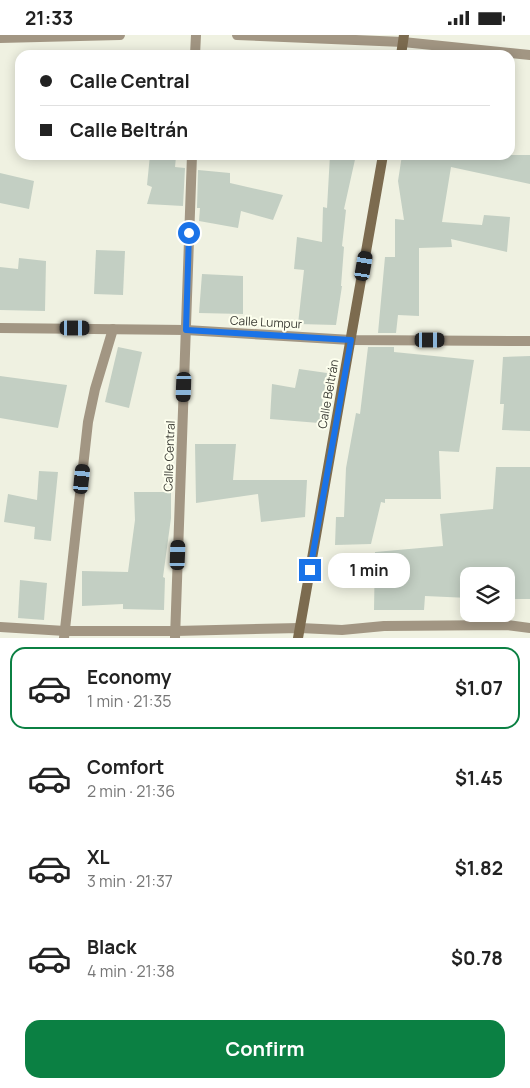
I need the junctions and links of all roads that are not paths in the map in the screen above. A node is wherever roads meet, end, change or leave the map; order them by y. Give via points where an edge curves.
1 (120, 35) edge
2 (196, 35) edge
3 (237, 35) edge
4 (0, 38) edge
5 (404, 39) edge
6 (195, 50) edge
7 (491, 50) edge
8 (515, 53) edge
9 (530, 55) edge
10 (192, 160) edge
11 (382, 160) edge
12 (0, 328) edge
13 (113, 329) junction
14 (186, 330) junction
15 (351, 340) junction
16 (530, 341) edge
17 (0, 627) edge
18 (530, 628) edge
19 (299, 633) edge
20 (64, 634) edge
21 (175, 634) edge

1 - 4 street
2 - 6 street
3 - 5 street
5 - 7 street
8 - 9 street
10 - 14 street, Calle Central
11 - 15 main road, Calle Beltrán
12 - 13 street, Calle Lumpur
13 - 14 street, Calle Lumpur
13 - 20 street via 88,421
14 - 15 street, Calle Lumpur
14 - 21 street, Calle Central
15 - 16 street, Calle Lumpur
15 - 19 main road, Calle Beltrán
17 - 20 street
18 - 19 street via 507,625 384,626
19 - 21 street
20 - 21 street

